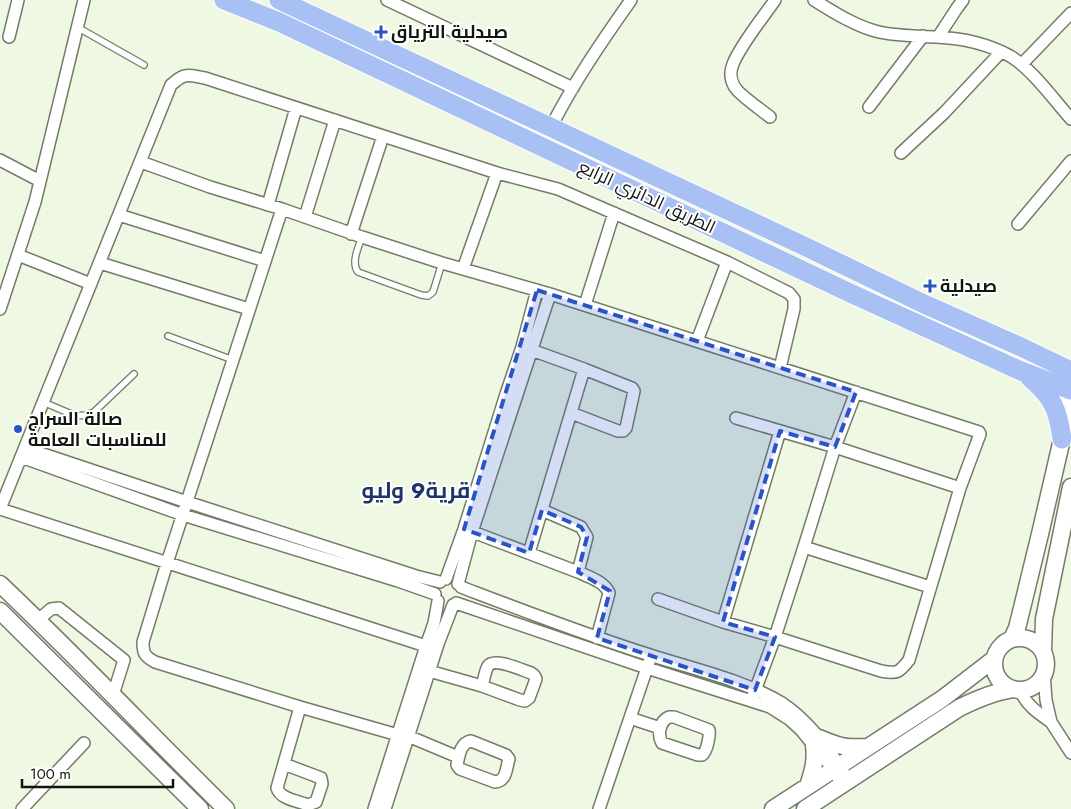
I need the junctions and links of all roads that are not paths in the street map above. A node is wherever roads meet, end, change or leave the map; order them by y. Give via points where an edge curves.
1 (18, 0) edge
2 (82, 0) edge
3 (224, 0) edge
4 (280, 0) edge
5 (387, 0) edge
6 (631, 0) edge
7 (775, 0) edge
8 (814, 0) edge
9 (836, 0) edge
10 (963, 0) edge
11 (830, 10) junction
12 (1071, 13) edge
13 (77, 27) junction
14 (923, 36) junction
15 (9, 37) dead end
16 (938, 37) junction
17 (1000, 52) junction
18 (1022, 64) junction
19 (144, 65) dead end
20 (573, 88) junction
21 (869, 107) dead end
22 (296, 108) junction
23 (770, 116) dead end
24 (1071, 119) edge
25 (335, 120) junction
26 (551, 127) junction
27 (383, 136) junction
28 (901, 153) dead end
29 (0, 160) edge
30 (1071, 161) edge
31 (140, 162) junction
32 (497, 173) junction
33 (40, 181) junction
34 (268, 205) junction
35 (282, 209) junction
36 (614, 212) junction
37 (119, 215) junction
38 (305, 217) junction
39 (1018, 224) dead end
40 (356, 235) junction
41 (18, 255) junction
42 (265, 261) junction
43 (727, 262) junction
44 (100, 263) junction
45 (442, 263) junction
46 (463, 269) junction
47 (91, 284) junction
48 (537, 290) junction
49 (550, 294) junction
50 (585, 305) junction
51 (0, 309) edge
52 (249, 309) junction
53 (168, 336) dead end
54 (697, 341) junction
55 (528, 348) junction
56 (233, 360) junction
57 (780, 368) junction
58 (584, 369) junction
59 (1021, 371) junction
60 (1071, 371) edge
61 (134, 374) dead end
62 (1071, 389) edge
63 (856, 392) junction
64 (43, 402) junction
65 (571, 413) junction
66 (736, 418) dead end
67 (780, 431) junction
68 (1062, 439) junction
69 (835, 447) junction
70 (23, 452) junction
71 (1071, 487) edge
72 (960, 488) junction
73 (187, 502) junction
74 (0, 509) edge
75 (542, 510) junction
76 (183, 515) junction
77 (468, 530) junction
78 (804, 547) junction
79 (529, 553) junction
80 (167, 563) junction
81 (578, 572) junction
82 (442, 581) junction
83 (0, 584) edge
84 (460, 586) junction
85 (930, 587) junction
86 (437, 597) junction
87 (658, 599) dead end
88 (454, 604) junction
89 (0, 611) edge
90 (38, 620) junction
91 (723, 622) junction
92 (775, 637) junction
93 (597, 638) junction
94 (1012, 639) junction
95 (426, 646) junction
96 (143, 651) junction
97 (1043, 652) junction
98 (652, 656) junction
99 (994, 659) junction
100 (124, 660) junction
101 (647, 668) junction
102 (429, 671) junction
103 (1044, 673) junction
104 (482, 686) junction
105 (1017, 690) junction
106 (753, 696) junction
107 (118, 700) junction
108 (300, 708) junction
109 (630, 718) junction
110 (109, 720) junction
111 (1051, 722) junction
112 (660, 728) junction
113 (403, 736) junction
114 (817, 742) junction
115 (84, 743) dead end
116 (868, 747) junction
117 (1071, 754) edge
118 (458, 756) junction
119 (284, 764) dead end
120 (837, 768) junction
121 (847, 782) junction
122 (808, 786) junction
123 (22, 809) edge
124 (200, 809) edge
125 (226, 809) edge
126 (378, 809) edge
127 (599, 809) edge
128 (773, 809) edge
129 (805, 809) edge

1 - 15 street
2 - 13 street
3 - 59 main road, الطريق الدائري الرابع via 279,22
4 - 26 main road, الطريق الدائري الرابع
5 - 20 street
6 - 20 street
7 - 23 street via 740,49 731,75 737,90
8 - 11 street
9 - 11 street
10 - 16 street
11 - 14 street via 878,32
12 - 18 street
13 - 19 lane
13 - 33 street
14 - 16 street
14 - 21 street
16 - 17 street via 986,45
17 - 18 street
17 - 28 street via 944,113
18 - 24 street
20 - 26 street
22 - 25 street
22 - 31 street via 205,78 184,75 172,85
22 - 34 street
25 - 27 street
25 - 38 street
26 - 60 main road, الطريق الدائري الرابع
27 - 32 street
27 - 40 street
29 - 33 street
30 - 39 street
31 - 34 street
31 - 37 street
32 - 36 street via 558,189
32 - 46 street
33 - 41 street
34 - 35 street
35 - 38 street
35 - 42 street
36 - 43 street
36 - 50 street
37 - 42 street
37 - 44 street
38 - 40 street
40 - 45 street
40 - 45 lane via 354,263 358,272 421,295 428,296 433,292
41 - 47 street
41 - 51 street
42 - 52 street
43 - 54 street
43 - 57 street via 789,293 794,299
44 - 47 street
44 - 52 street
45 - 46 street
46 - 48 street
47 - 64 street
48 - 49 street
48 - 55 street
49 - 50 street
49 - 55 street
50 - 54 street
52 - 56 street
53 - 56 lane
54 - 57 street
55 - 58 street
55 - 77 street via 506,394
56 - 73 street
57 - 63 street
58 - 65 street
58 - 65 street via 632,388 626,428 618,431
59 - 62 main road, الطريق الدائري الرابع
59 - 68 main road via 1053,402 1060,420
61 - 64 lane via 94,412 86,415 76,416
62 - 68 street
63 - 69 street
63 - 72 street via 979,432
64 - 70 street
65 - 75 street
66 - 67 street
67 - 69 street
67 - 91 street
68 - 94 street via 1028,587
69 - 72 street
69 - 78 street
70 - 73 street
70 - 74 street
70 - 76 street
71 - 97 street via 1044,619
72 - 85 street
73 - 76 street
73 - 82 street via 416,576
74 - 80 street
75 - 79 street
75 - 81 street via 581,527 585,532 587,536
76 - 80 street
76 - 86 street via 398,581
77 - 79 street
77 - 82 street
77 - 84 street
78 - 85 street
78 - 92 street
79 - 81 street
80 - 95 street
80 - 96 street
81 - 93 street via 609,590
82 - 84 street via 453,580
82 - 86 street via 436,588
83 - 90 street
84 - 88 street via 461,595
84 - 93 street
85 - 92 street via 908,660 900,671 881,671
86 - 88 street via 442,604
86 - 95 street via 434,623
87 - 91 street
88 - 101 street
88 - 102 street
89 - 110 street
90 - 100 street via 51,609 59,608
90 - 107 street
91 - 92 street
92 - 106 street
93 - 98 street
94 - 97 street via 1030,640
94 - 99 street via 1000,646
95 - 113 street
96 - 100 street
96 - 108 street via 155,662
97 - 103 street via 1046,659
98 - 101 street
98 - 106 street via 730,680
99 - 105 street via 993,667 1000,681
99 - 116 street
100 - 107 street
101 - 106 street
101 - 109 street
102 - 104 street
102 - 113 street
103 - 105 street via 1035,686
103 - 111 street
104 - 104 street via 525,701 536,679 531,673 498,662 488,666
105 - 111 street via 1030,706
105 - 121 street via 982,696 959,708
106 - 114 street via 781,702 812,728
107 - 110 street
107 - 125 street
108 - 113 street
108 - 119 street
109 - 112 street
109 - 127 street
110 - 124 street
111 - 117 street
112 - 112 street via 662,742 698,755 705,753 710,734 706,728 674,717 664,719
113 - 118 street
113 - 126 street
114 - 116 street via 850,748
114 - 120 street
114 - 122 street via 815,765
115 - 123 street
116 - 120 street
118 - 118 street via 460,768 495,782 504,778 509,759 506,754 471,741 462,746
120 - 121 street
120 - 122 street
121 - 129 street
122 - 128 street

